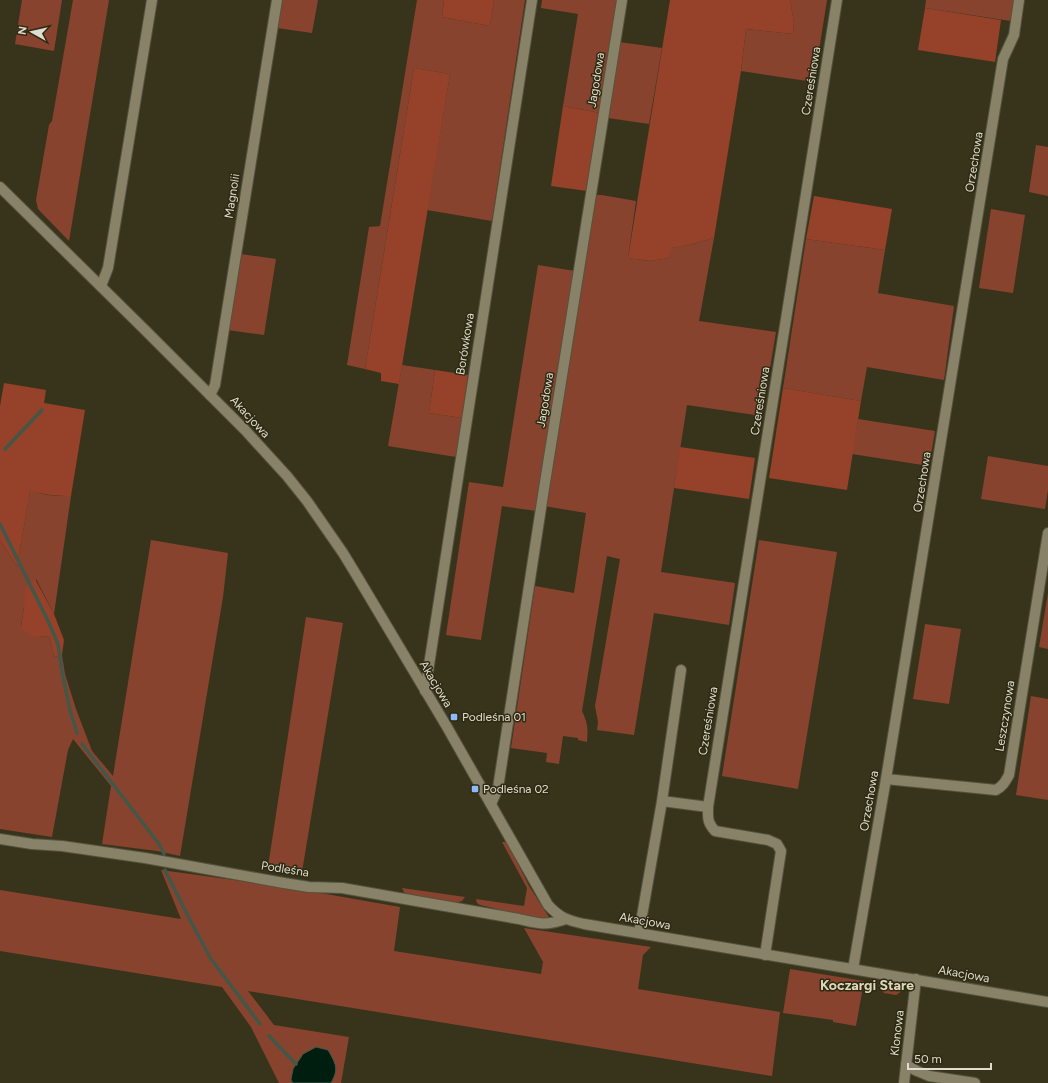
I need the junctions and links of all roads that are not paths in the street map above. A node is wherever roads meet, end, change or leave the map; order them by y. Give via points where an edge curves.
1 (152, 0) edge
2 (277, 0) edge
3 (532, 0) edge
4 (622, 0) edge
5 (837, 0) edge
6 (1019, 0) edge
7 (0, 187) edge
8 (101, 286) junction
9 (210, 395) junction
10 (1048, 533) edge
11 (680, 670) dead end
12 (425, 691) junction
13 (886, 779) junction
14 (662, 801) junction
15 (491, 804) junction
16 (708, 806) junction
17 (0, 839) edge
18 (566, 919) junction
19 (639, 934) junction
20 (765, 954) junction
21 (853, 969) junction
22 (916, 979) junction
23 (1048, 1002) edge
24 (906, 1065) junction
25 (904, 1083) edge
26 (975, 1083) edge

1 - 8 street via 108,268
2 - 9 street, Magnolii via 215,385
3 - 12 street, Borówkowa
4 - 15 street, Jagodowa via 498,788
5 - 16 street, Czereśniowa
6 - 13 street, Orzechowa via 1014,35 1004,59
7 - 8 street, Akacjowa
8 - 9 street, Akacjowa
9 - 12 street, Akacjowa via 287,476 307,502 354,570
10 - 13 street, Leszczynowa via 1009,775 1002,787 996,790
11 - 14 street
12 - 15 street, Akacjowa
13 - 21 street, Orzechowa
14 - 16 street
14 - 19 street
15 - 18 street, Akacjowa via 548,905
16 - 20 street, Czereśniowa via 708,820 715,831 768,840 776,844 781,852
17 - 18 street, Podleśna via 145,858 309,887 342,888 542,924 553,924
18 - 19 street, Akacjowa
19 - 20 street, Akacjowa
20 - 21 street, Akacjowa
21 - 22 street, Akacjowa
22 - 23 street, Akacjowa
22 - 24 street, Klonowa
24 - 25 street, Klonowa
24 - 26 street, Klonowa via 929,1076

